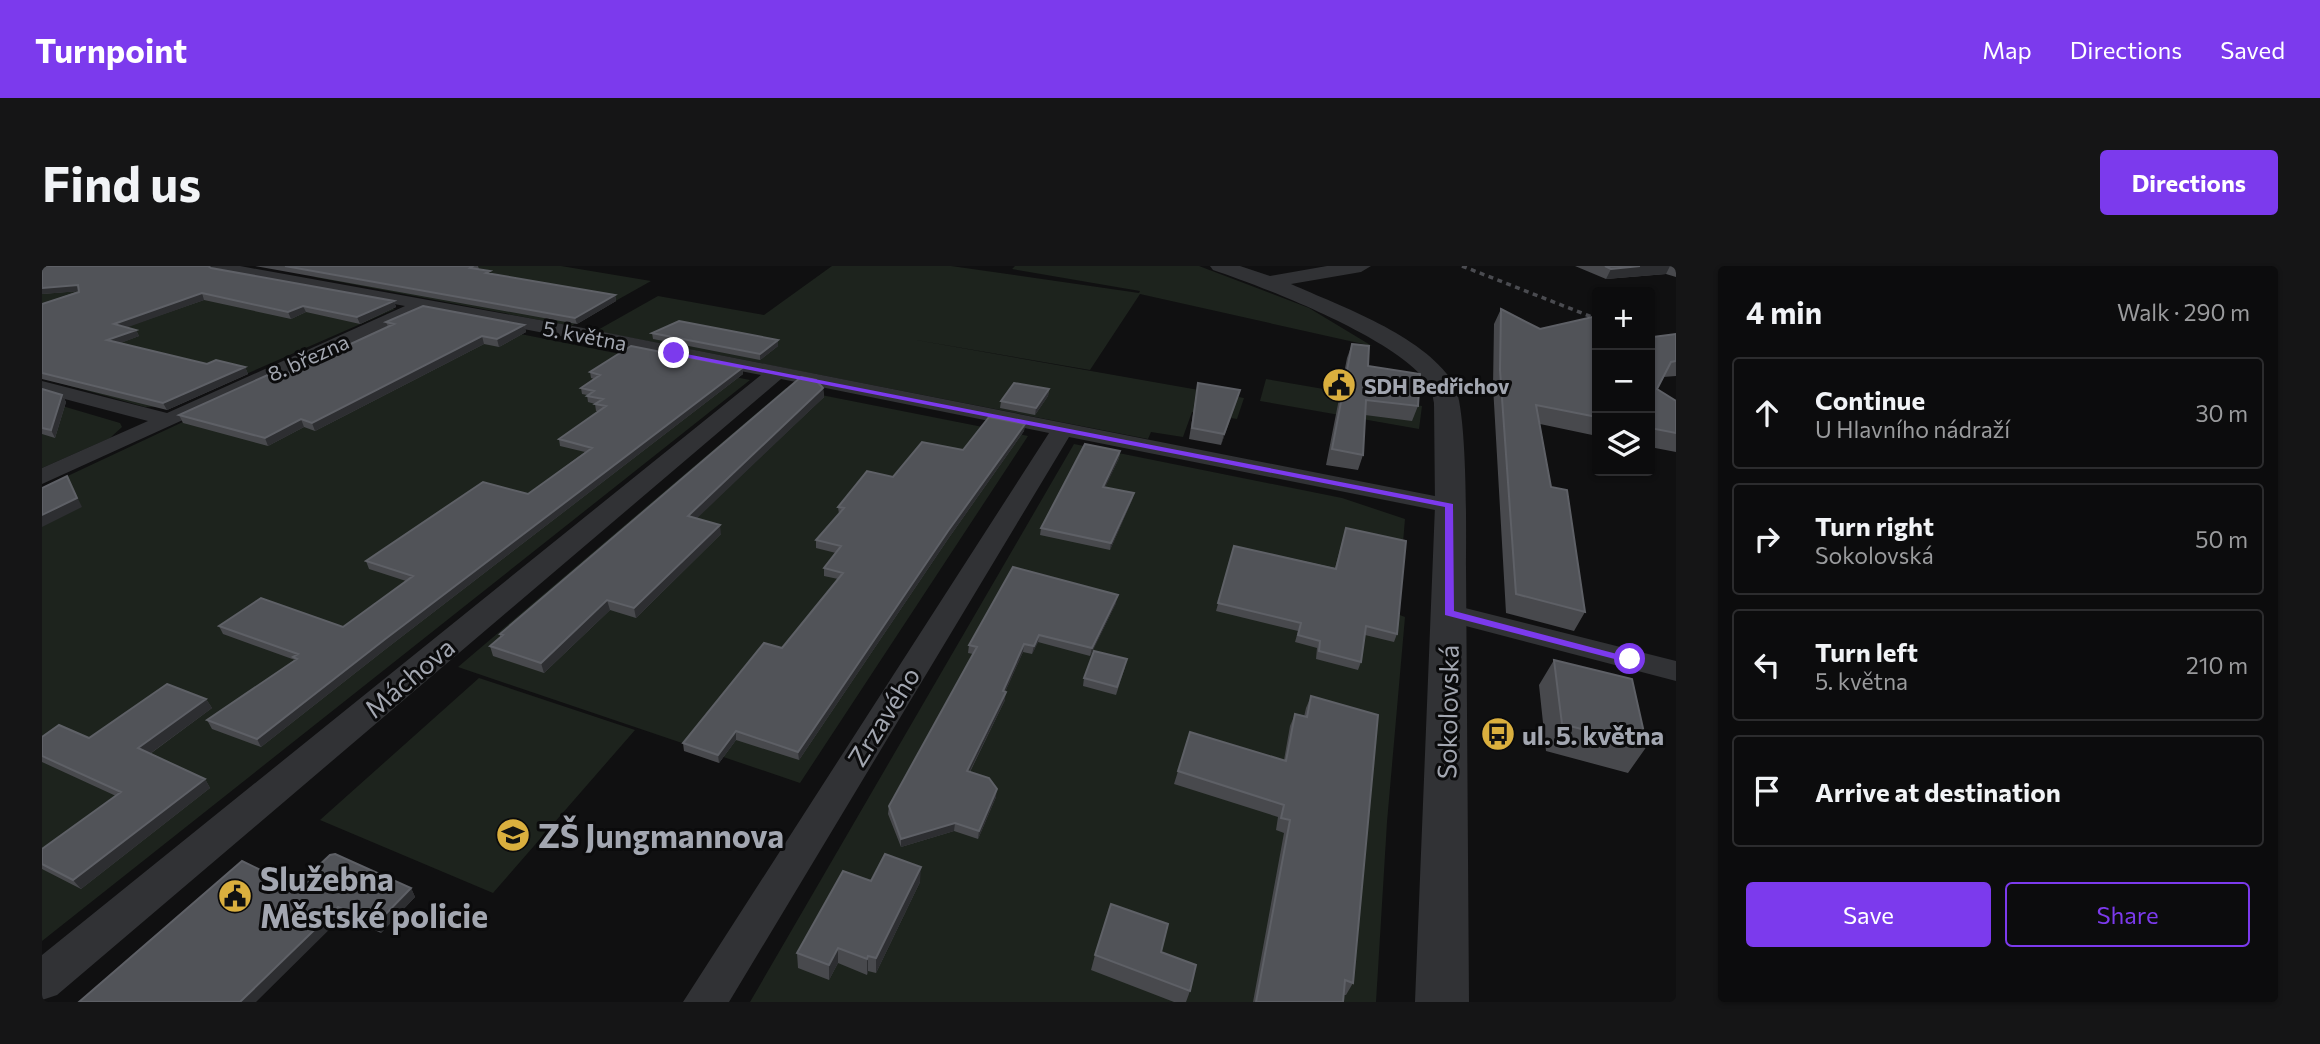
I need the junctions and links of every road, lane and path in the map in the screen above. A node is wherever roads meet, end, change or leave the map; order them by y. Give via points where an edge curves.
1 (214, 266) edge
2 (1220, 266) edge
3 (1360, 266) edge
4 (1269, 282) junction
5 (422, 305) junction
6 (776, 373) junction
7 (42, 387) edge
8 (170, 419) junction
9 (1062, 430) junction
10 (42, 477) edge
11 (1450, 506) junction
12 (1448, 613) junction
13 (1676, 671) edge
14 (42, 981) edge
15 (705, 1002) edge
16 (1442, 1002) edge

1 - 5 street, 5. května
2 - 4 street, Sokolovská
3 - 4 street
4 - 11 street, Sokolovská via 1366,326 1437,377 1447,403
5 - 6 street, 5. května
5 - 8 street, 8. března
6 - 9 street, 5. května
6 - 14 street, Máchova
7 - 8 street
8 - 10 street, 8. března
9 - 11 street, 5. května
9 - 15 street, Zrzavého
11 - 12 street, Sokolovská
12 - 13 street
12 - 16 street, Sokolovská

